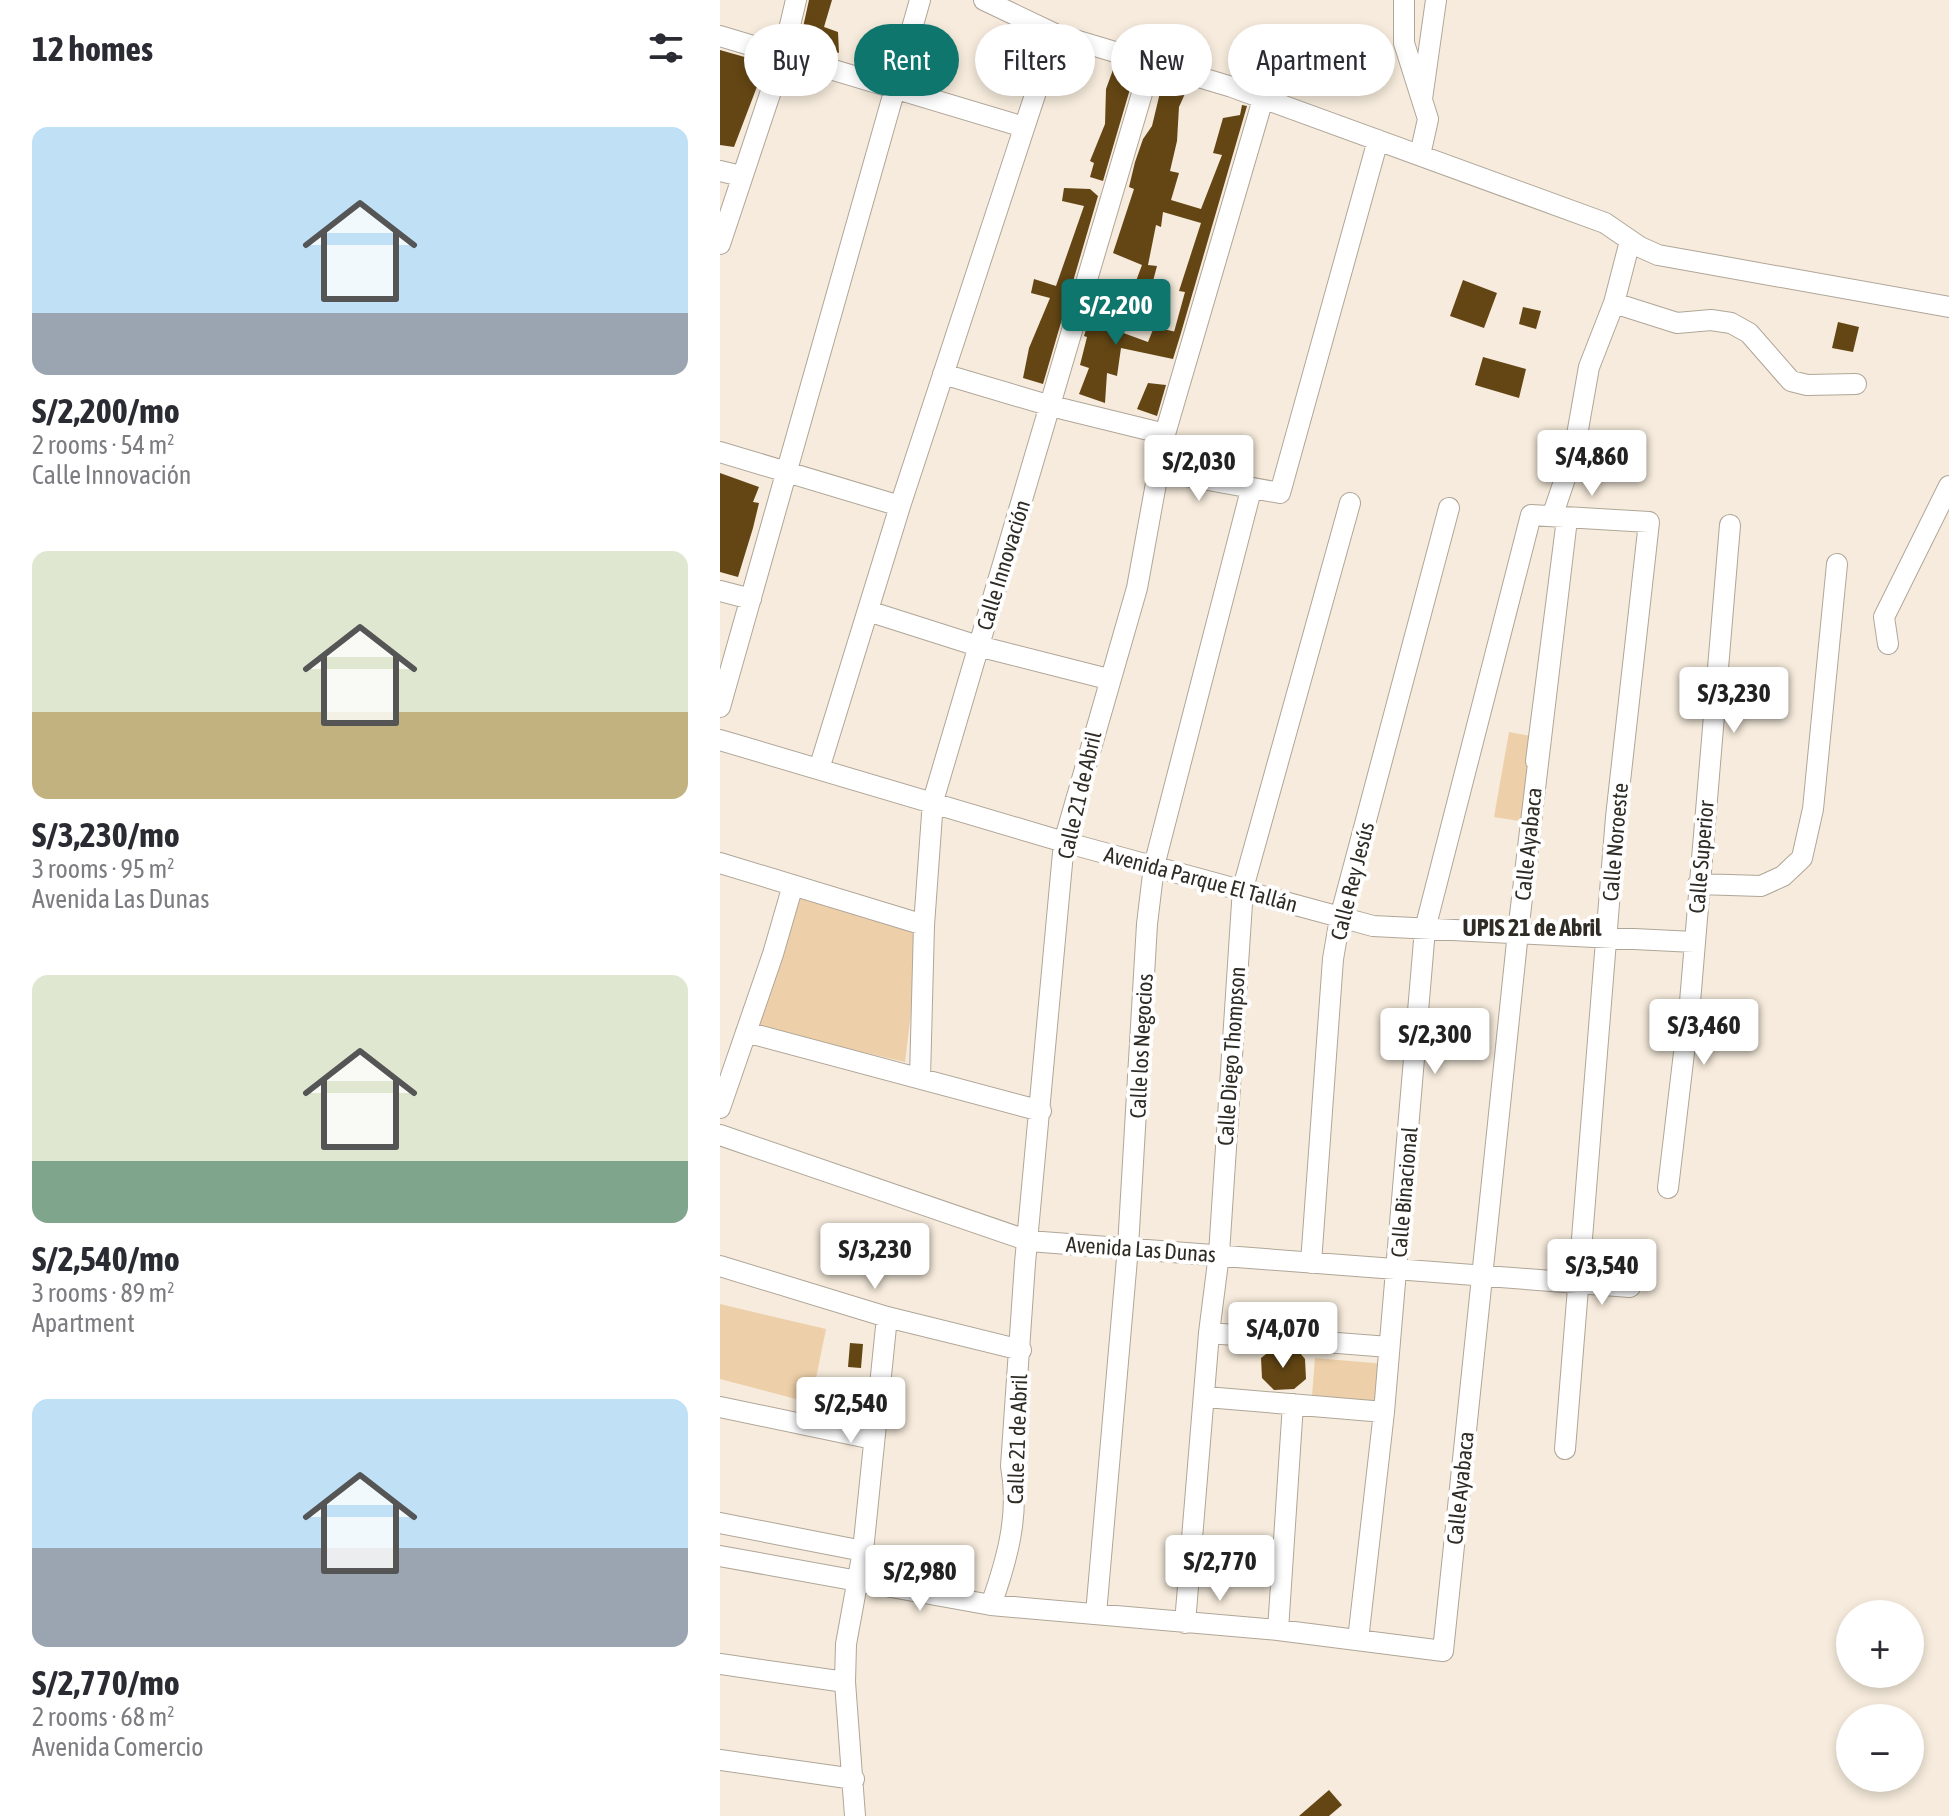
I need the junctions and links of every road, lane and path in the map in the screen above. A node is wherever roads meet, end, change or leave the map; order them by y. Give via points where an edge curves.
1 (796, 0) edge
2 (920, 0) edge
3 (984, 0) edge
4 (1404, 0) edge
5 (1436, 0) edge
6 (790, 24) edge
7 (913, 24) edge
8 (1034, 24) edge
9 (720, 36) edge
10 (744, 43) edge
11 (1212, 83) edge
12 (769, 96) edge
13 (893, 96) edge
14 (921, 96) edge
15 (1034, 96) edge
16 (1141, 96) edge
17 (1263, 99) junction
18 (1422, 99) junction
19 (1024, 127) junction
20 (1378, 140) junction
21 (1420, 155) junction
22 (720, 171) edge
23 (741, 176) junction
24 (1630, 241) junction
25 (720, 244) edge
26 (1614, 303) junction
27 (1949, 307) edge
28 (943, 374) junction
29 (1856, 384) dead end
30 (1051, 406) junction
31 (1165, 434) junction
32 (720, 452) edge
33 (1159, 471) junction
34 (787, 472) junction
35 (1949, 486) edge
36 (1251, 490) junction
37 (1350, 503) dead end
38 (900, 506) junction
39 (1449, 508) dead end
40 (1560, 515) junction
41 (1730, 525) dead end
42 (1837, 564) dead end
43 (720, 591) edge
44 (751, 599) junction
45 (868, 611) junction
46 (1888, 644) dead end
47 (978, 646) junction
48 (1108, 679) junction
49 (720, 707) edge
50 (720, 740) edge
51 (1536, 761) dead end
52 (819, 769) junction
53 (933, 801) junction
54 (1064, 842) junction
55 (720, 863) edge
56 (1154, 866) junction
57 (1698, 884) junction
58 (793, 885) junction
59 (1243, 888) junction
60 (1340, 918) junction
61 (924, 925) junction
62 (1425, 929) junction
63 (1518, 932) junction
64 (1608, 937) junction
65 (1694, 942) junction
66 (746, 1032) junction
67 (920, 1078) junction
68 (720, 1108) edge
69 (1041, 1111) junction
70 (720, 1135) edge
71 (1668, 1188) dead end
72 (1029, 1241) junction
73 (1128, 1247) junction
74 (1219, 1254) junction
75 (1311, 1263) junction
76 (720, 1266) edge
77 (1398, 1270) junction
78 (1483, 1277) junction
79 (1578, 1284) junction
80 (1630, 1287) dead end
81 (887, 1317) junction
82 (1209, 1333) junction
83 (1389, 1347) junction
84 (1021, 1350) junction
85 (1206, 1397) junction
86 (1293, 1404) junction
87 (720, 1407) edge
88 (1384, 1412) junction
89 (873, 1439) junction
90 (1565, 1449) dead end
91 (720, 1523) edge
92 (863, 1551) junction
93 (720, 1556) edge
94 (858, 1579) junction
95 (991, 1605) junction
96 (1096, 1614) junction
97 (1185, 1623) junction
98 (1278, 1630) junction
99 (1358, 1640) junction
100 (720, 1664) edge
101 (845, 1682) junction
102 (720, 1760) edge
103 (854, 1779) junction
104 (855, 1816) edge

1 - 6 street
2 - 7 street
3 - 8 street
4 - 18 street via 1404,43
5 - 18 street
9 - 10 street
11 - 17 street
12 - 23 street
13 - 34 street
14 - 19 street
15 - 19 street
16 - 30 street, Calle Innovación
17 - 20 street
17 - 31 street, Calle 21 de Abril
18 - 21 street via 1428,119
19 - 28 street
20 - 21 street
20 - 36 street via 1280,493
21 - 24 street via 1605,223
22 - 23 street
23 - 25 street
24 - 26 street
24 - 27 street via 1658,255
26 - 29 street via 1677,323 1731,323 1749,333 1791,381
26 - 40 street via 1589,367
28 - 30 street
28 - 38 street
30 - 31 street
30 - 47 street, Calle Innovación
31 - 33 street, Calle 21 de Abril
32 - 34 street
33 - 36 street
33 - 48 street, Calle 21 de Abril via 1137,588
34 - 38 street
34 - 44 street
35 - 46 street via 1884,617
36 - 56 street, Calle los Negocios
37 - 59 street, Calle Diego Thompson
38 - 45 street
39 - 60 street, Calle Rey Jesús
40 - 51 street, Calle Ayabaca
40 - 62 street, Calle Binacional via 1531,515
40 - 63 street, Calle Ayabaca
40 - 64 street, Calle Noroeste via 1649,522
41 - 57 street, Calle Superior
42 - 57 street via 1813,809 1802,858 1783,876 1761,886
43 - 44 street
44 - 49 street
45 - 47 street
45 - 52 street
47 - 48 street
47 - 53 street, Calle Innovación
48 - 54 street, Calle 21 de Abril
50 - 52 street, Avenida Parque El Tallán
52 - 53 street, Avenida Parque El Tallán
53 - 54 street, Avenida Parque El Tallán
53 - 61 street, Calle Innovación
54 - 56 street, Avenida Parque El Tallán
54 - 69 street, Calle 21 de Abril
55 - 58 street
56 - 59 street, Avenida Parque El Tallán
56 - 73 street, Calle los Negocios
57 - 65 street, Calle Superior
58 - 61 street
58 - 66 street
59 - 60 street, Avenida Parque El Tallán
59 - 74 street, Calle Diego Thompson
60 - 62 street, Avenida Parque El Tallán
60 - 75 street, Calle Rey Jesús
61 - 67 street, Calle Innovación
62 - 63 street, Avenida Parque El Tallán
62 - 77 street, Calle Binacional
63 - 64 street, Avenida Parque El Tallán
63 - 78 street, Calle Ayabaca
64 - 65 street, Avenida Parque El Tallán
64 - 79 street, Calle Noroeste
65 - 71 street, Calle Superior
66 - 67 street
66 - 68 street
67 - 69 street
69 - 72 street, Calle 21 de Abril
70 - 72 street, Avenida Las Dunas
72 - 73 street, Avenida Las Dunas
72 - 84 street, Calle 21 de Abril
73 - 74 street, Avenida Las Dunas
73 - 96 street, Calle los Negocios
74 - 75 street, Avenida Las Dunas
74 - 82 street, Calle Diego Thompson
75 - 77 street, Avenida Las Dunas
76 - 81 street
77 - 78 street, Avenida Las Dunas
77 - 83 street, Calle Binacional
78 - 79 street, Avenida Las Dunas
78 - 99 street, Calle Ayabaca via 1443,1651
79 - 80 street, Avenida Las Dunas
79 - 90 street, Calle Noroeste
81 - 84 street
81 - 89 street
82 - 83 street
82 - 85 street, Calle Diego Thompson
83 - 88 street, Calle Binacional
84 - 95 street, Calle 21 de Abril via 1011,1466 1016,1495
85 - 86 street
85 - 97 street, Calle Diego Thompson
86 - 88 street
86 - 98 street
87 - 89 street
88 - 99 street, Calle Binacional
89 - 92 street
91 - 92 street
92 - 94 street
93 - 94 street
94 - 95 street
94 - 101 street
95 - 96 street
96 - 97 street
97 - 98 street
98 - 99 street
100 - 101 street
101 - 103 street
102 - 103 street
103 - 104 street

